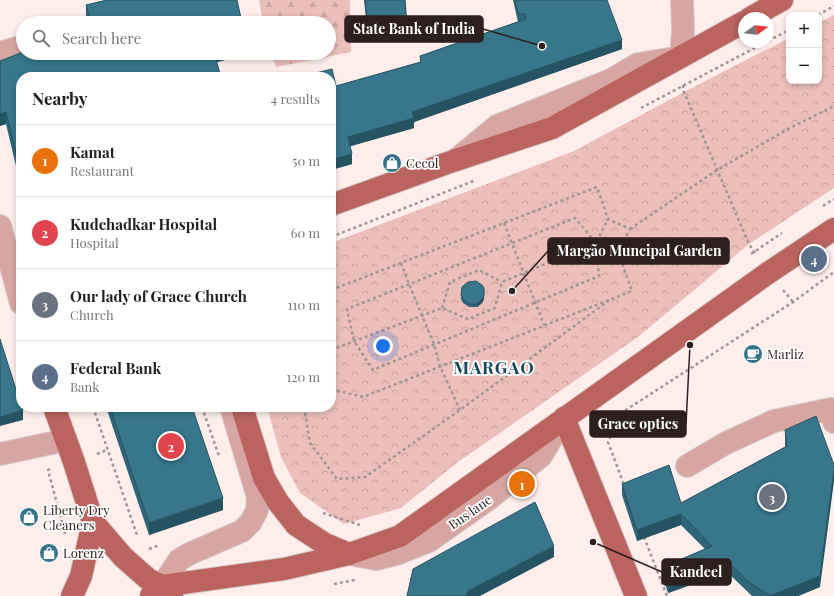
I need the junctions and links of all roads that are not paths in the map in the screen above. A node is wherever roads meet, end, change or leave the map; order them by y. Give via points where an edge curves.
1 (682, 0) edge
2 (782, 0) edge
3 (761, 12) edge
4 (738, 25) edge
5 (16, 48) edge
6 (0, 52) edge
7 (681, 57) junction
8 (336, 203) edge
9 (0, 226) edge
10 (834, 229) edge
11 (16, 285) edge
12 (56, 412) edge
13 (232, 412) edge
14 (244, 412) edge
15 (564, 418) junction
16 (834, 422) edge
17 (66, 440) junction
18 (0, 454) edge
19 (688, 466) dead end
20 (93, 522) junction
21 (349, 554) junction
22 (163, 593) edge
23 (72, 596) edge
24 (636, 596) edge

1 - 7 street
2 - 3 main road
4 - 7 main road
5 - 6 street
7 - 8 main road via 552,128
9 - 11 street
10 - 15 main road
12 - 17 main road
13 - 22 street via 258,497 257,510 252,522 242,531 179,560
14 - 21 main road via 264,478 278,502 296,524 325,544
15 - 21 main road via 400,536
15 - 24 main road
16 - 19 street via 831,409 774,420 726,443
17 - 18 street
17 - 20 main road
20 - 22 main road via 123,557
20 - 23 main road via 81,576
21 - 22 main road

